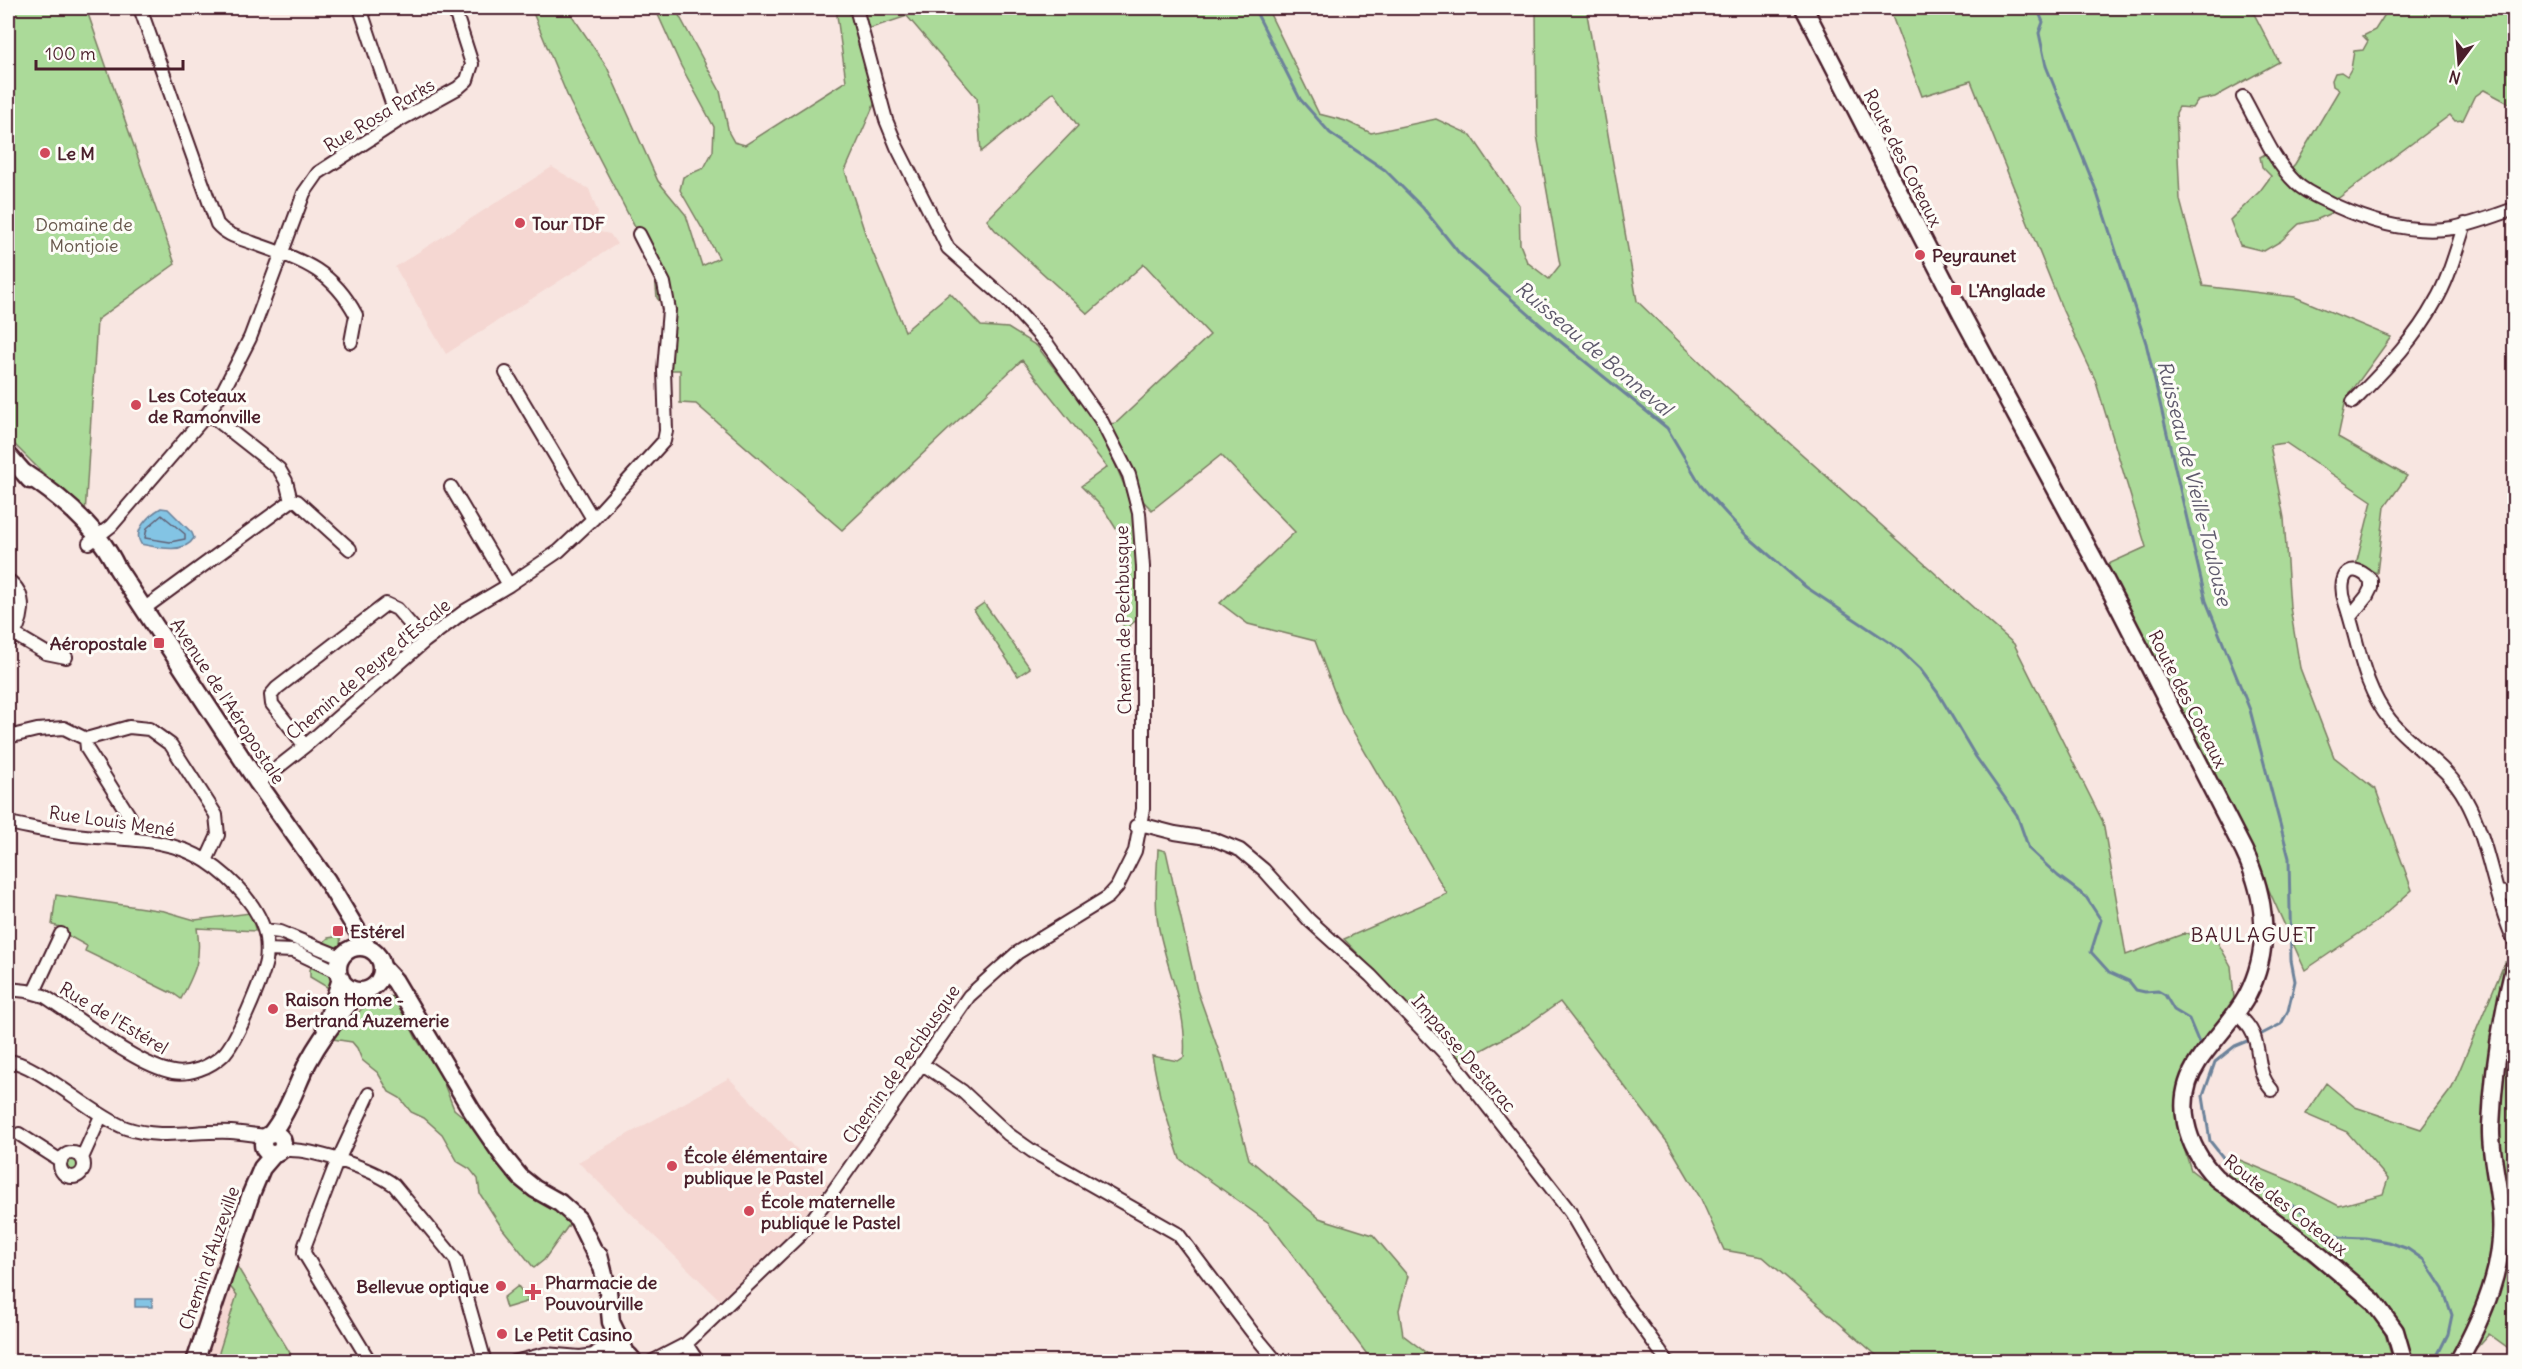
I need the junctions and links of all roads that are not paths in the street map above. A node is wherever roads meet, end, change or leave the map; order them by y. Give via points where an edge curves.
1 (140, 8) edge
2 (360, 8) edge
3 (454, 8) edge
4 (856, 8) edge
5 (1804, 8) edge
6 (2243, 97) dead end
7 (398, 121) junction
8 (2514, 209) edge
9 (2465, 224) junction
10 (639, 234) dead end
11 (282, 252) junction
12 (351, 342) dead end
13 (506, 373) dead end
14 (2353, 402) dead end
15 (208, 413) junction
16 (8, 455) edge
17 (451, 487) dead end
18 (291, 501) junction
19 (593, 519) junction
20 (93, 540) junction
21 (350, 549) dead end
22 (8, 580) edge
23 (509, 585) junction
24 (145, 608) junction
25 (2350, 617) dead end
26 (11, 638) edge
27 (425, 641) junction
28 (66, 657) dead end
29 (8, 737) edge
30 (86, 740) junction
31 (305, 746) junction
32 (258, 783) junction
33 (8, 823) edge
34 (1138, 829) junction
35 (128, 839) junction
36 (307, 854) junction
37 (206, 861) junction
38 (2499, 892) junction
39 (2514, 895) edge
40 (264, 930) junction
41 (62, 934) dead end
42 (2514, 940) edge
43 (367, 947) junction
44 (267, 950) junction
45 (342, 965) junction
46 (382, 967) junction
47 (2514, 968) edge
48 (8, 989) edge
49 (368, 989) junction
50 (34, 992) junction
51 (402, 993) junction
52 (2236, 1014) junction
53 (323, 1036) junction
54 (8, 1061) edge
55 (921, 1063) junction
56 (2272, 1090) dead end
57 (369, 1094) dead end
58 (101, 1116) junction
59 (20, 1134) dead end
60 (275, 1145) junction
61 (82, 1158) junction
62 (61, 1161) junction
63 (339, 1161) junction
64 (611, 1322) junction
65 (686, 1344) junction
66 (667, 1352) junction
67 (560, 1355) junction
68 (596, 1356) edge
69 (629, 1356) edge
70 (195, 1362) edge
71 (370, 1362) edge
72 (484, 1362) edge
73 (514, 1362) edge
74 (572, 1362) edge
75 (651, 1362) edge
76 (698, 1362) edge
77 (1277, 1362) edge
78 (1668, 1362) edge
79 (2404, 1362) edge
80 (2458, 1362) edge

1 - 11 street via 214,220 234,236
2 - 7 street
3 - 7 street, Rue Rosa Parks via 472,64 469,77 458,88
4 - 34 street, Chemin de Pechbusque via 886,120 948,248 1008,301 1048,345 1101,420 1129,475 1139,513 1143,567 1142,778
5 - 52 street, Route des Coteaux via 2250,864 2262,905 2263,943 2255,978
6 - 9 street via 2277,158 2296,183 2312,194 2373,221 2427,229
7 - 11 street, Rue Rosa Parks via 318,173 304,193
8 - 9 street
9 - 14 street via 2437,300 2424,321 2395,360
10 - 19 street, Chemin de Peyre d'Escale via 664,284 669,310 664,370 666,431 657,450
11 - 12 street via 313,266 343,292 356,315
11 - 15 street, Rue Rosa Parks via 243,356
13 - 19 street
15 - 18 street via 279,469
15 - 20 street, Rue Rosa Parks via 111,526
16 - 20 street, Avenue de l'Aéropostale via 23,472 65,503
17 - 23 street
18 - 21 street via 297,501
18 - 24 street
19 - 23 street, Chemin de Peyre d'Escale via 549,559
20 - 24 street, Avenue de l'Aéropostale via 111,555
22 - 26 street via 21,598 20,622
23 - 27 street, Chemin de Peyre d'Escale
24 - 32 street, Avenue de l'Aéropostale
25 - 38 street via 2372,693 2392,722 2443,768 2460,789 2475,820
26 - 28 street
27 - 31 street, Chemin de Peyre d'Escale
27 - 31 street via 397,609 386,604 277,688 271,695 272,704
29 - 30 street via 64,728
30 - 35 street via 87,749 130,818
30 - 37 street via 129,727 149,729 171,745 216,815 218,835
31 - 32 street, Chemin de Peyre d'Escale
32 - 36 street, Avenue de l'Aéropostale
33 - 35 street, Rue Louis Mené via 73,835
34 - 55 street, Chemin de Pechbusque via 1128,865 1108,897 1032,943 998,969 969,996
34 - 78 street, Impasse Destarac via 1144,838 1175,833 1213,839 1240,850 1412,1017 1454,1063 1570,1212 1615,1289
35 - 37 street, Rue Louis Mené via 168,845
36 - 43 street, Avenue de l'Aéropostale
36 - 45 street, Avenue de l'Aéropostale via 346,936
37 - 40 street, Rue Louis Mené via 236,886
38 - 39 street
38 - 42 street
40 - 44 street, Rue Louis Mené
40 - 45 street via 280,932 333,956
41 - 50 street
43 - 45 street via 360,946
43 - 46 street via 376,953
44 - 45 street via 294,951
44 - 50 street, Rue de l'Estérel via 266,962 231,1046 215,1061 196,1070 173,1072 153,1065
45 - 49 street via 351,989
45 - 53 street, Chemin d'Auzeville
46 - 49 street via 382,976
46 - 51 street
47 - 80 street via 2500,1027 2491,1129 2501,1215 2500,1249 2490,1294
48 - 50 street, Rue de l'Estérel
49 - 51 street
49 - 53 street, Chemin d'Auzeville
51 - 64 street via 503,1156 528,1178 580,1208 590,1223 608,1291
52 - 56 street via 2252,1030 2260,1074
52 - 79 street, Route des Coteaux via 2198,1061 2189,1079 2185,1123 2191,1144 2216,1178 2308,1246 2373,1301 2395,1331
53 - 60 street, Chemin d'Auzeville via 299,1080
54 - 58 street via 25,1065
55 - 65 street, Chemin de Pechbusque via 801,1234
55 - 77 street via 962,1091 1032,1151 1179,1234
57 - 63 street
58 - 60 street via 148,1132 231,1132
58 - 61 street
59 - 62 street
60 - 63 street
60 - 70 street, Chemin d'Auzeville via 262,1168 231,1249
61 - 62 street via 70,1153
61 - 62 street via 82,1171 73,1177 63,1174
63 - 71 street via 304,1253
63 - 72 street via 394,1185 456,1260
64 - 68 street
64 - 69 street
65 - 66 street, Chemin de Pechbusque
65 - 76 street
66 - 69 street, Chemin de Pechbusque
66 - 75 street, Chemin de Pechbusque
67 - 68 street
67 - 73 street via 545,1354
67 - 74 street
68 - 69 street via 615,1348

